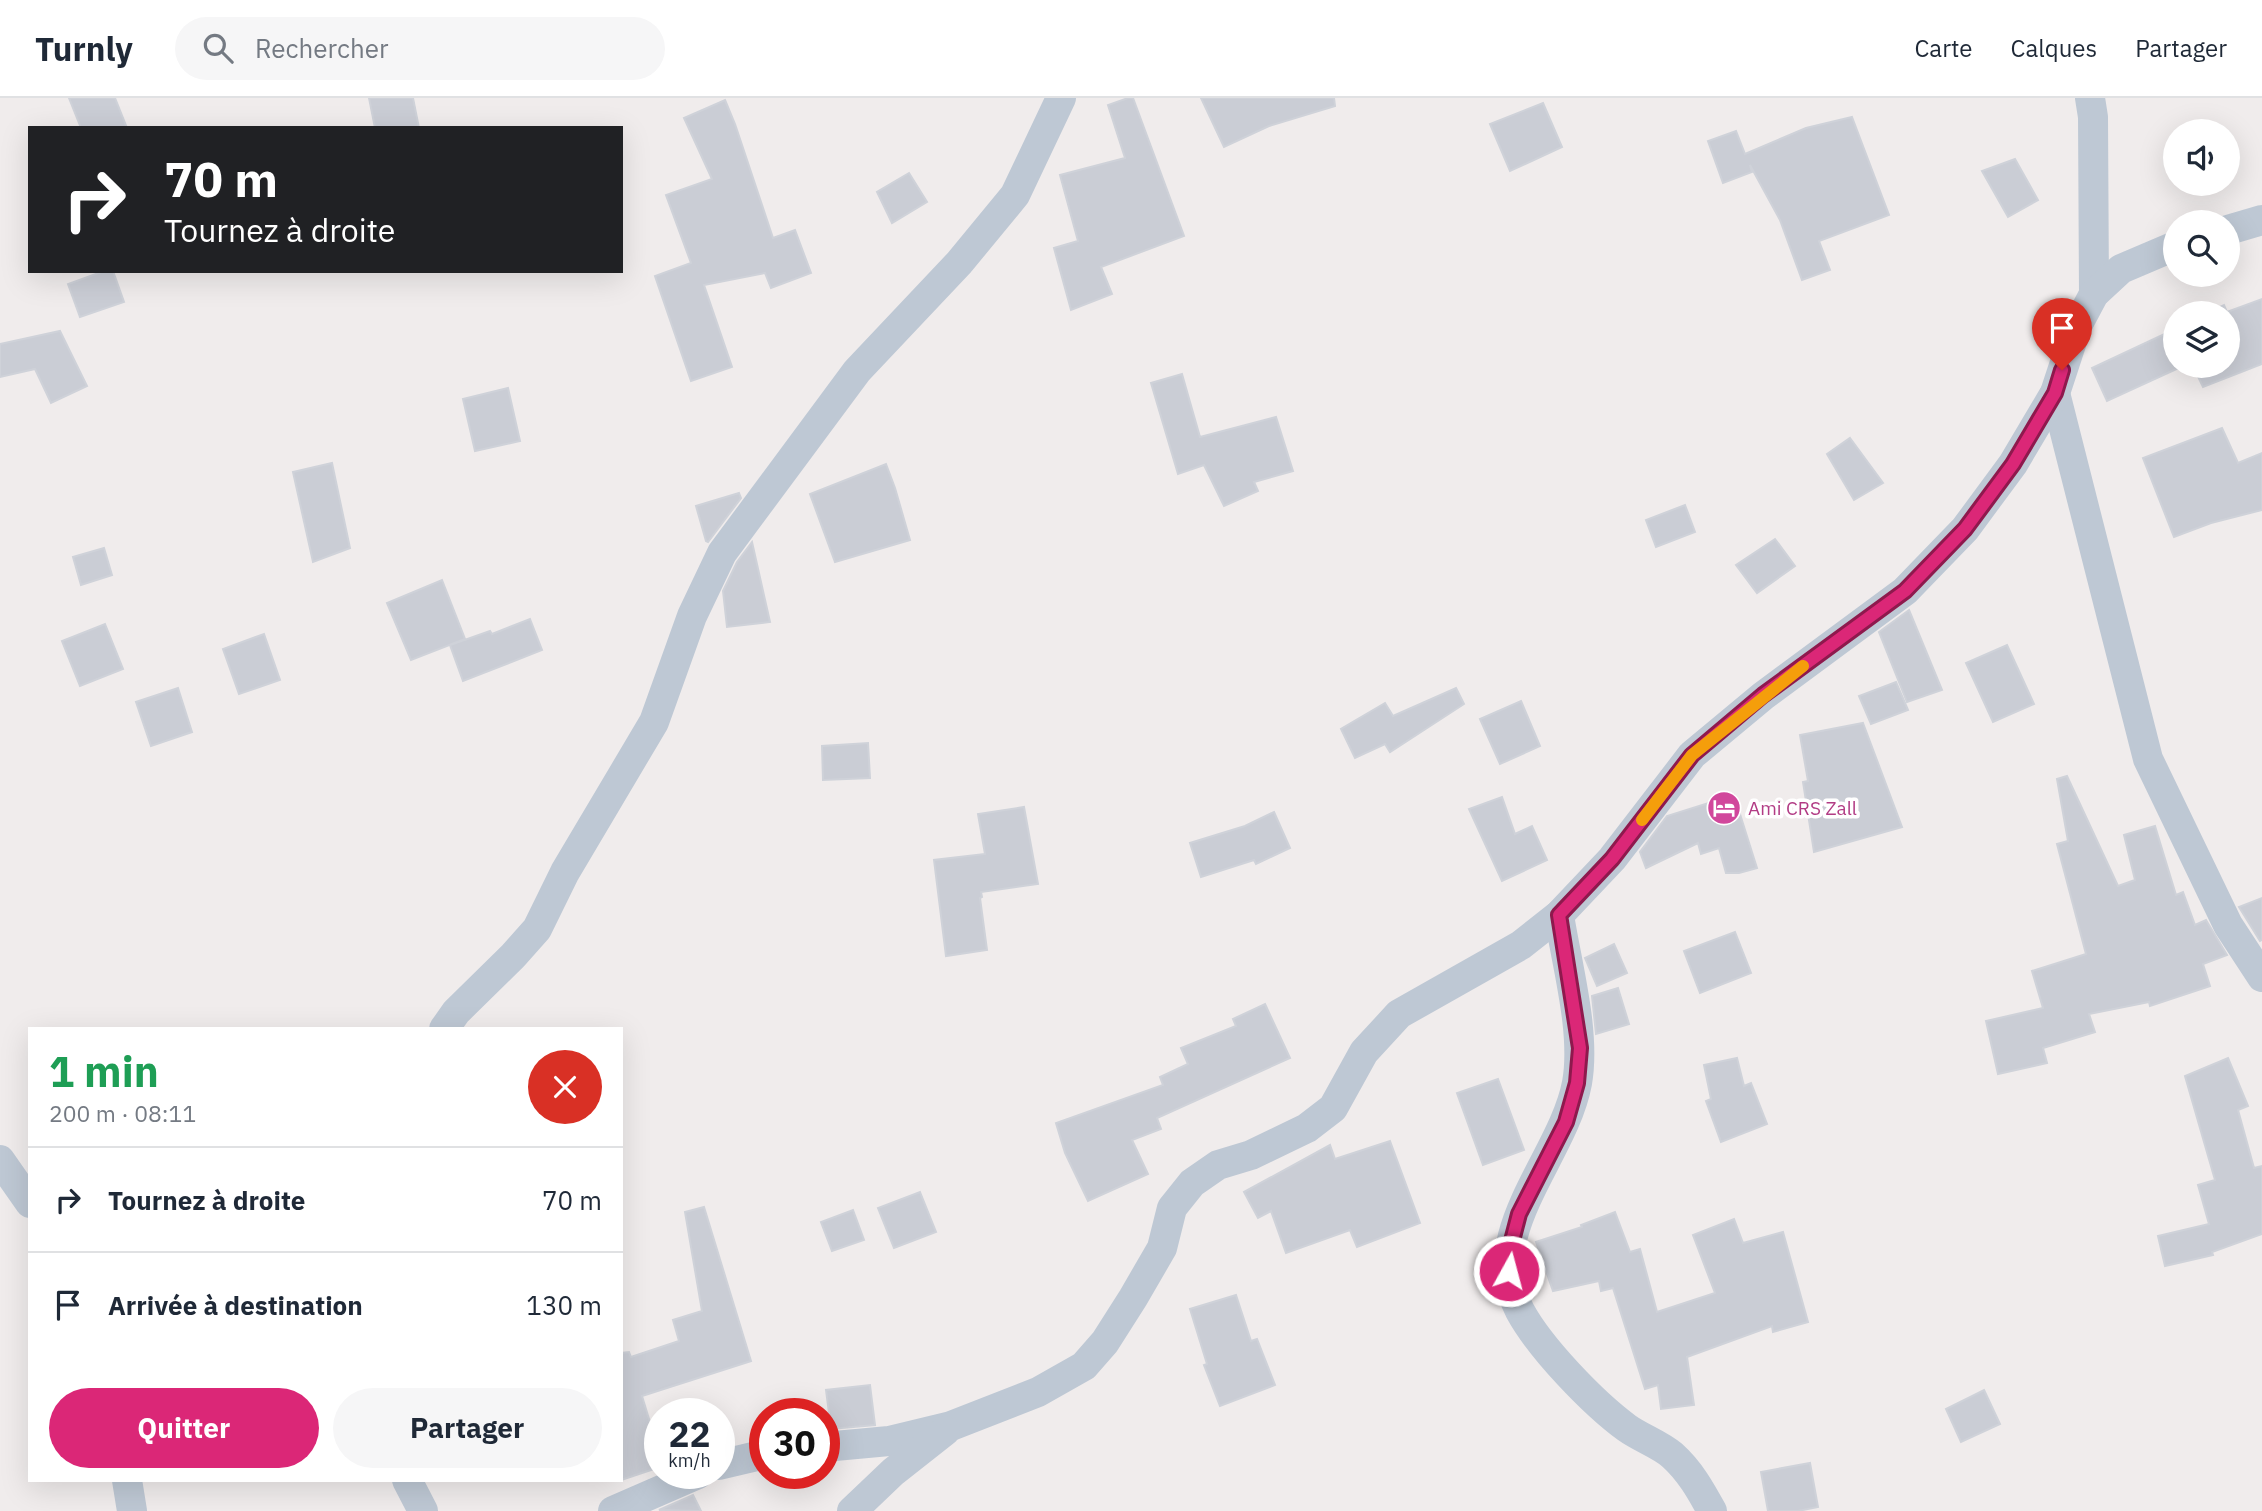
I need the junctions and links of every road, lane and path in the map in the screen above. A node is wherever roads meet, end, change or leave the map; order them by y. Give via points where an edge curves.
1 (1061, 98) edge
2 (2090, 98) edge
3 (2262, 220) edge
4 (2240, 226) edge
5 (2163, 251) edge
6 (2094, 294) junction
7 (2055, 393) junction
8 (1559, 915) junction
9 (2262, 976) edge
10 (445, 1027) edge
11 (0, 1160) edge
12 (28, 1200) edge
13 (951, 1426) junction
14 (840, 1446) edge
15 (127, 1482) edge
16 (408, 1482) edge
17 (664, 1489) edge
18 (132, 1511) edge
19 (423, 1511) edge
20 (613, 1511) edge
21 (852, 1511) edge
22 (1712, 1511) edge

1 - 10 street via 1015,195 959,263 857,372 722,553 692,616 654,722 565,872 537,929
2 - 6 street
3 - 4 street
5 - 6 street via 2121,269
6 - 7 street via 2077,326
7 - 8 street via 2013,464 1965,529 1905,591 1763,695 1692,755 1612,859
7 - 9 street via 2148,759 2228,925
8 - 13 street via 1521,945 1399,1014 1364,1052 1333,1108 1307,1128 1218,1165 1192,1183 1171,1208 1162,1248 1133,1298 1084,1366 1038,1392
8 - 22 street via 1580,1048 1577,1083 1566,1122 1519,1214 1508,1256 1510,1285 1545,1346 1626,1427 1671,1454 1695,1481
11 - 12 street
13 - 14 street via 888,1441
13 - 21 street
15 - 18 street
16 - 19 street
17 - 20 street

